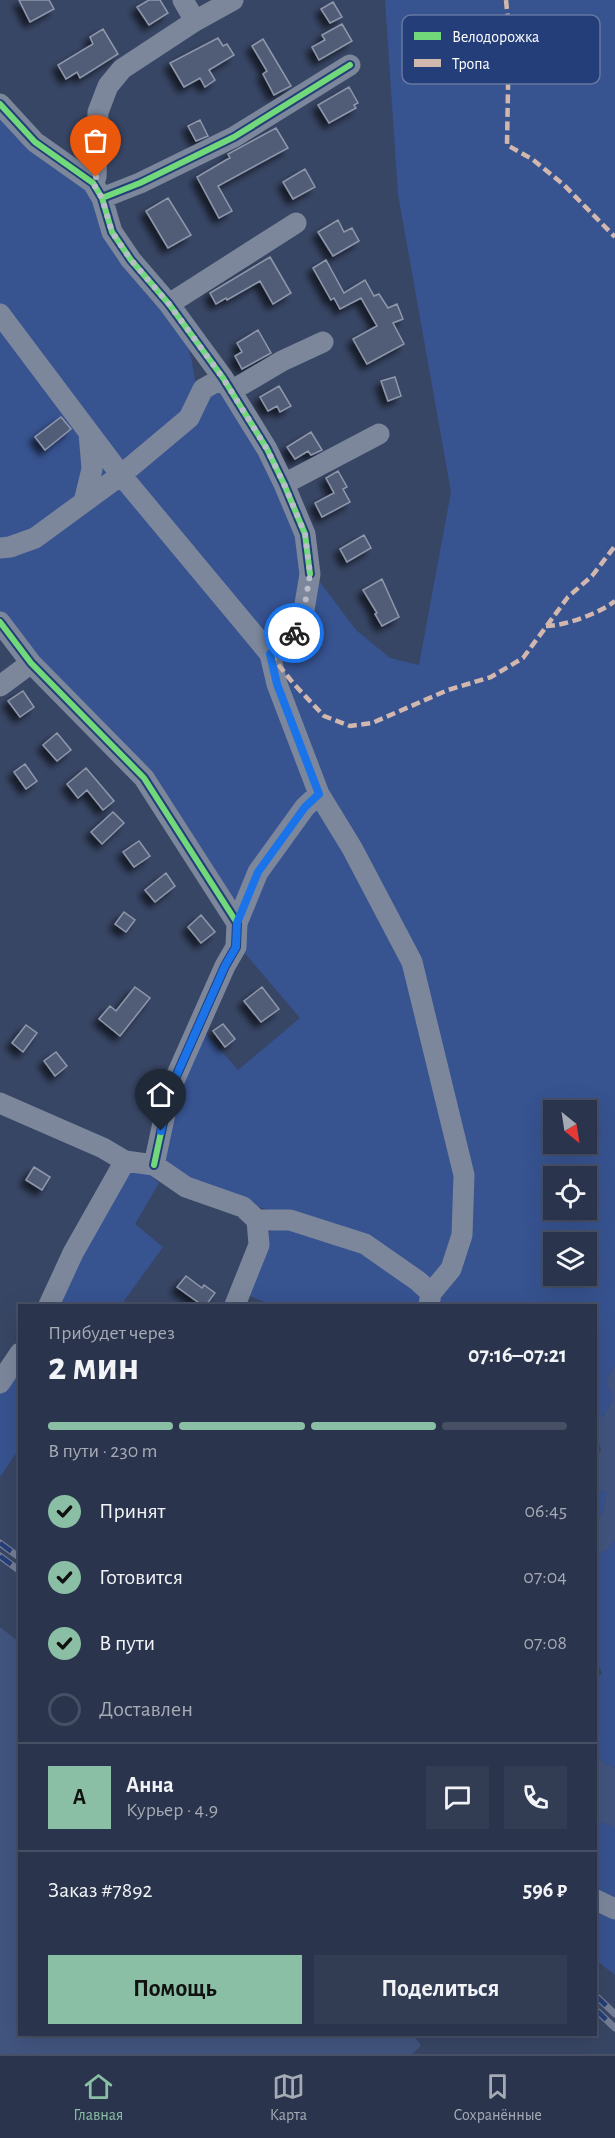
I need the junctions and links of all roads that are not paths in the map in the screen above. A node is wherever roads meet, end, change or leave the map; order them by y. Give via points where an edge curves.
1 (183, 0) edge
2 (233, 0) edge
3 (195, 21) junction
4 (350, 66) dead end
5 (0, 104) edge
6 (97, 190) junction
7 (296, 223) dead end
8 (169, 304) junction
9 (0, 314) edge
10 (323, 342) dead end
11 (201, 346) junction
12 (227, 384) junction
13 (203, 389) junction
14 (89, 432) junction
15 (379, 434) dead end
16 (121, 475) junction
17 (284, 484) junction
18 (84, 502) junction
19 (0, 548) edge
20 (0, 622) edge
21 (270, 654) junction
22 (31, 663) junction
23 (0, 686) edge
24 (319, 794) junction
25 (237, 923) junction
26 (0, 1103) edge
27 (125, 1161) junction
28 (154, 1165) junction
29 (257, 1220) junction
30 (430, 1299) edge
31 (49, 1304) edge
32 (235, 1304) edge
33 (18, 1356) edge
34 (0, 1383) edge
35 (597, 1900) edge
36 (615, 1909) edge

1 - 3 street
2 - 3 street
3 - 6 street via 122,69 108,86 98,112
4 - 6 street via 234,137 140,183
5 - 6 street via 35,142
6 - 8 street via 112,232
7 - 8 street
8 - 11 street
9 - 14 street
10 - 12 street
11 - 12 street
11 - 13 street via 197,363
12 - 13 street
12 - 17 street
13 - 16 street via 189,418
14 - 16 street
14 - 18 street via 92,469
15 - 17 street
16 - 18 street
16 - 21 street
17 - 21 street via 305,534 310,574 302,622
18 - 19 street via 35,538
20 - 22 street
21 - 24 street via 277,684
22 - 23 street
22 - 25 street via 144,777
24 - 25 street via 305,807 258,872
24 - 30 street via 412,962 464,1175 462,1235 451,1269
25 - 28 street via 236,947 170,1090
26 - 27 street
27 - 28 street
27 - 31 street via 73,1253
28 - 29 street via 186,1187 243,1207
29 - 30 street via 290,1220 366,1244 417,1281
29 - 32 street via 259,1245
33 - 34 street
35 - 36 street

